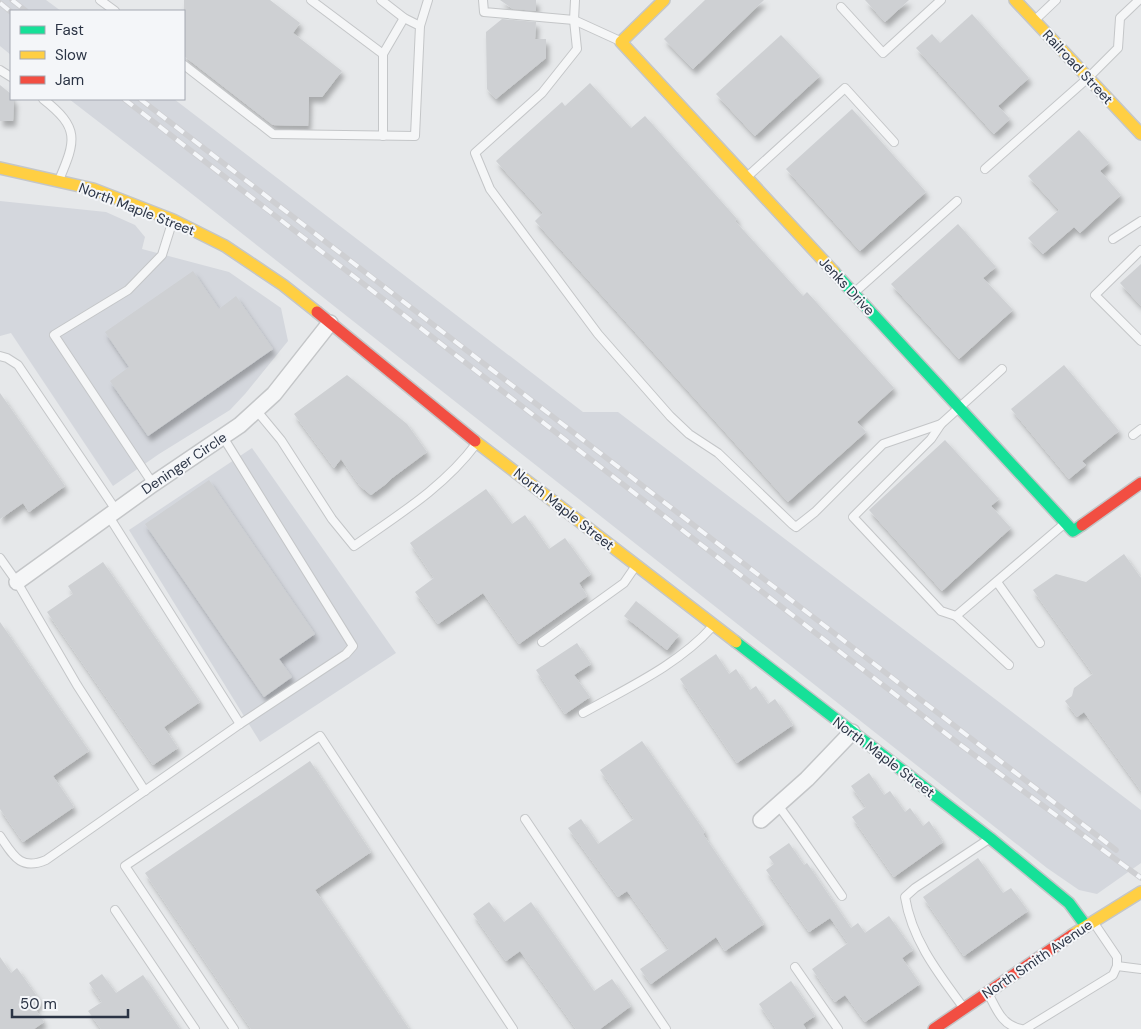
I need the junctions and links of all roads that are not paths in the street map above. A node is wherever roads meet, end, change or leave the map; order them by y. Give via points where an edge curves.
1 (100, 0) edge
2 (310, 0) edge
3 (381, 0) edge
4 (428, 0) edge
5 (484, 0) edge
6 (576, 0) edge
7 (664, 0) edge
8 (941, 0) edge
9 (1015, 0) edge
10 (1056, 0) edge
11 (1139, 0) edge
12 (841, 7) dead end
13 (114, 10) edge
14 (404, 18) junction
15 (574, 20) junction
16 (1034, 20) junction
17 (420, 26) junction
18 (622, 42) junction
19 (382, 54) junction
20 (185, 66) edge
21 (1088, 78) junction
22 (44, 100) edge
23 (1141, 134) edge
24 (383, 136) junction
25 (894, 142) dead end
26 (0, 168) edge
27 (985, 169) dead end
28 (746, 177) junction
29 (59, 180) junction
30 (957, 201) dead end
31 (173, 220) junction
32 (1141, 222) edge
33 (1113, 240) dead end
34 (1141, 250) edge
35 (854, 293) junction
36 (330, 323) junction
37 (1141, 341) edge
38 (0, 356) edge
39 (1002, 369) dead end
40 (960, 408) junction
41 (258, 411) junction
42 (941, 424) junction
43 (1141, 429) edge
44 (1133, 435) dead end
45 (223, 437) junction
46 (477, 443) junction
47 (1141, 483) edge
48 (153, 484) junction
49 (112, 513) junction
50 (1069, 527) junction
51 (0, 558) edge
52 (636, 565) junction
53 (18, 582) junction
54 (997, 582) junction
55 (956, 616) junction
56 (714, 625) junction
57 (542, 642) dead end
58 (1040, 644) dead end
59 (1009, 666) dead end
60 (583, 713) dead end
61 (240, 724) junction
62 (852, 732) junction
63 (145, 791) junction
64 (778, 805) junction
65 (525, 819) dead end
66 (761, 820) dead end
67 (0, 836) edge
68 (990, 838) junction
69 (1141, 892) edge
70 (842, 896) dead end
71 (116, 910) dead end
72 (1089, 923) junction
73 (1117, 966) junction
74 (796, 967) dead end
75 (1141, 969) edge
76 (988, 993) junction
77 (964, 1009) junction
78 (195, 1029) edge
79 (234, 1029) edge
80 (513, 1029) edge
81 (666, 1029) edge
82 (838, 1029) edge
83 (934, 1029) edge
84 (1023, 1029) edge

1 - 13 lane
2 - 19 lane
3 - 14 lane
4 - 17 lane
5 - 15 lane via 484,12
6 - 15 lane
7 - 18 main road
8 - 12 lane via 883,52
9 - 16 main road, Railroad Street
10 - 16 lane
11 - 21 lane via 1120,18 1118,48
14 - 17 lane
14 - 19 lane
15 - 18 lane
15 - 42 lane via 577,49 542,93 474,153 490,189 546,265 598,334 670,416 689,434 718,453 796,527 883,444
16 - 21 main road, Railroad Street
17 - 24 lane via 415,136
18 - 28 main road, Jenks Drive
19 - 24 lane
20 - 24 lane via 273,134
21 - 23 main road, Railroad Street
21 - 27 lane
22 - 29 lane via 61,115 72,133 71,152
25 - 28 lane via 845,88
26 - 29 main road, North Maple Street
28 - 35 main road, Jenks Drive
29 - 31 main road, North Maple Street via 93,189
30 - 35 lane
31 - 36 main road, North Maple Street via 224,246 283,285
31 - 48 lane via 162,255 128,290 54,335
32 - 33 lane
34 - 37 lane via 1095,296
35 - 40 main road, Jenks Drive
36 - 41 street, Deninger Circle
36 - 46 main road, North Maple Street
38 - 49 lane via 18,365
39 - 40 lane
40 - 42 lane
40 - 50 main road, Jenks Drive
41 - 45 street, Deninger Circle
41 - 46 lane via 354,546 423,497 461,464
42 - 55 lane via 931,439 853,517 941,611
43 - 44 lane
45 - 48 street, Deninger Circle
45 - 61 lane via 353,646 346,654
46 - 52 main road, North Maple Street
47 - 50 main road
48 - 49 street, Deninger Circle
49 - 53 street, Deninger Circle
49 - 61 lane
50 - 54 lane
51 - 53 lane
52 - 56 main road, North Maple Street
52 - 57 lane via 624,583
53 - 63 lane via 76,685
54 - 55 lane
54 - 58 lane
55 - 59 lane
56 - 60 lane via 698,642 673,660
56 - 62 main road, North Maple Street
61 - 63 lane
62 - 64 street
62 - 68 main road, North Maple Street
63 - 67 lane via 36,864 24,863 14,857
64 - 66 street
64 - 70 lane
65 - 81 lane
68 - 72 main road, North Maple Street
68 - 77 lane via 905,897 908,915 926,956
69 - 72 main road, North Smith Avenue
71 - 78 lane
72 - 73 lane via 1117,957
72 - 76 main road, North Smith Avenue
73 - 75 lane
73 - 84 lane via 1113,975
74 - 82 lane
76 - 77 main road, North Smith Avenue
76 - 84 lane via 1003,1020 1011,1027
77 - 83 main road, North Smith Avenue
79 - 80 lane via 125,866 320,736

